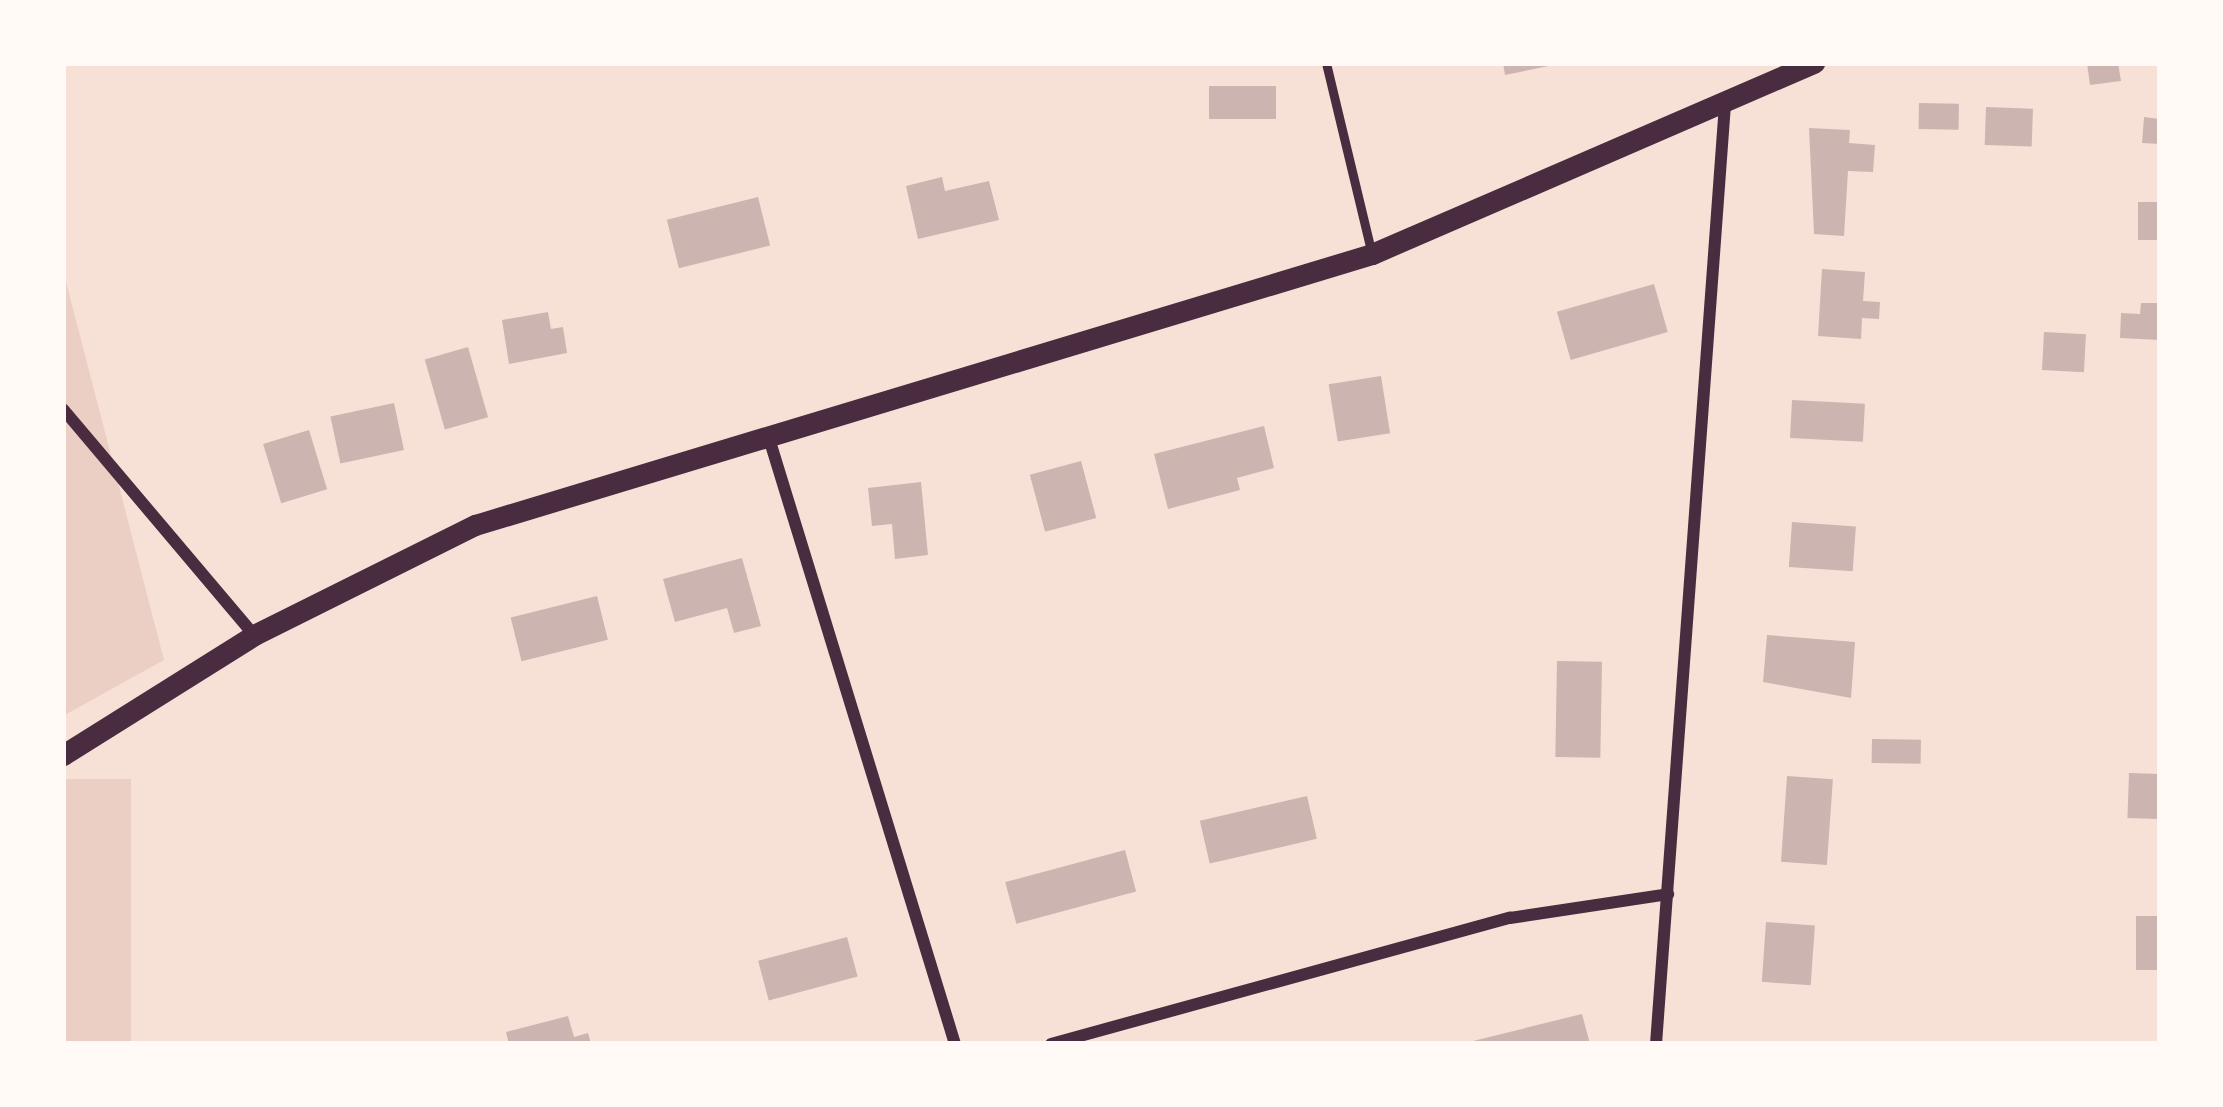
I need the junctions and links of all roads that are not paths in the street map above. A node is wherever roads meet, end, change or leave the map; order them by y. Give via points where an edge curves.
1 (1326, 63) edge
2 (1814, 63) edge
3 (1725, 105) junction
4 (1372, 254) junction
5 (63, 409) edge
6 (768, 434) junction
7 (254, 635) junction
8 (71, 750) edge
9 (1668, 894) junction
10 (955, 1044) edge
11 (1051, 1044) edge
12 (1655, 1044) edge

1 - 4 lane
2 - 3 street
3 - 4 street
3 - 9 street
4 - 6 street
5 - 7 street
6 - 7 street via 475,525
6 - 10 street
7 - 8 street
9 - 11 street via 1510,918
9 - 12 street

